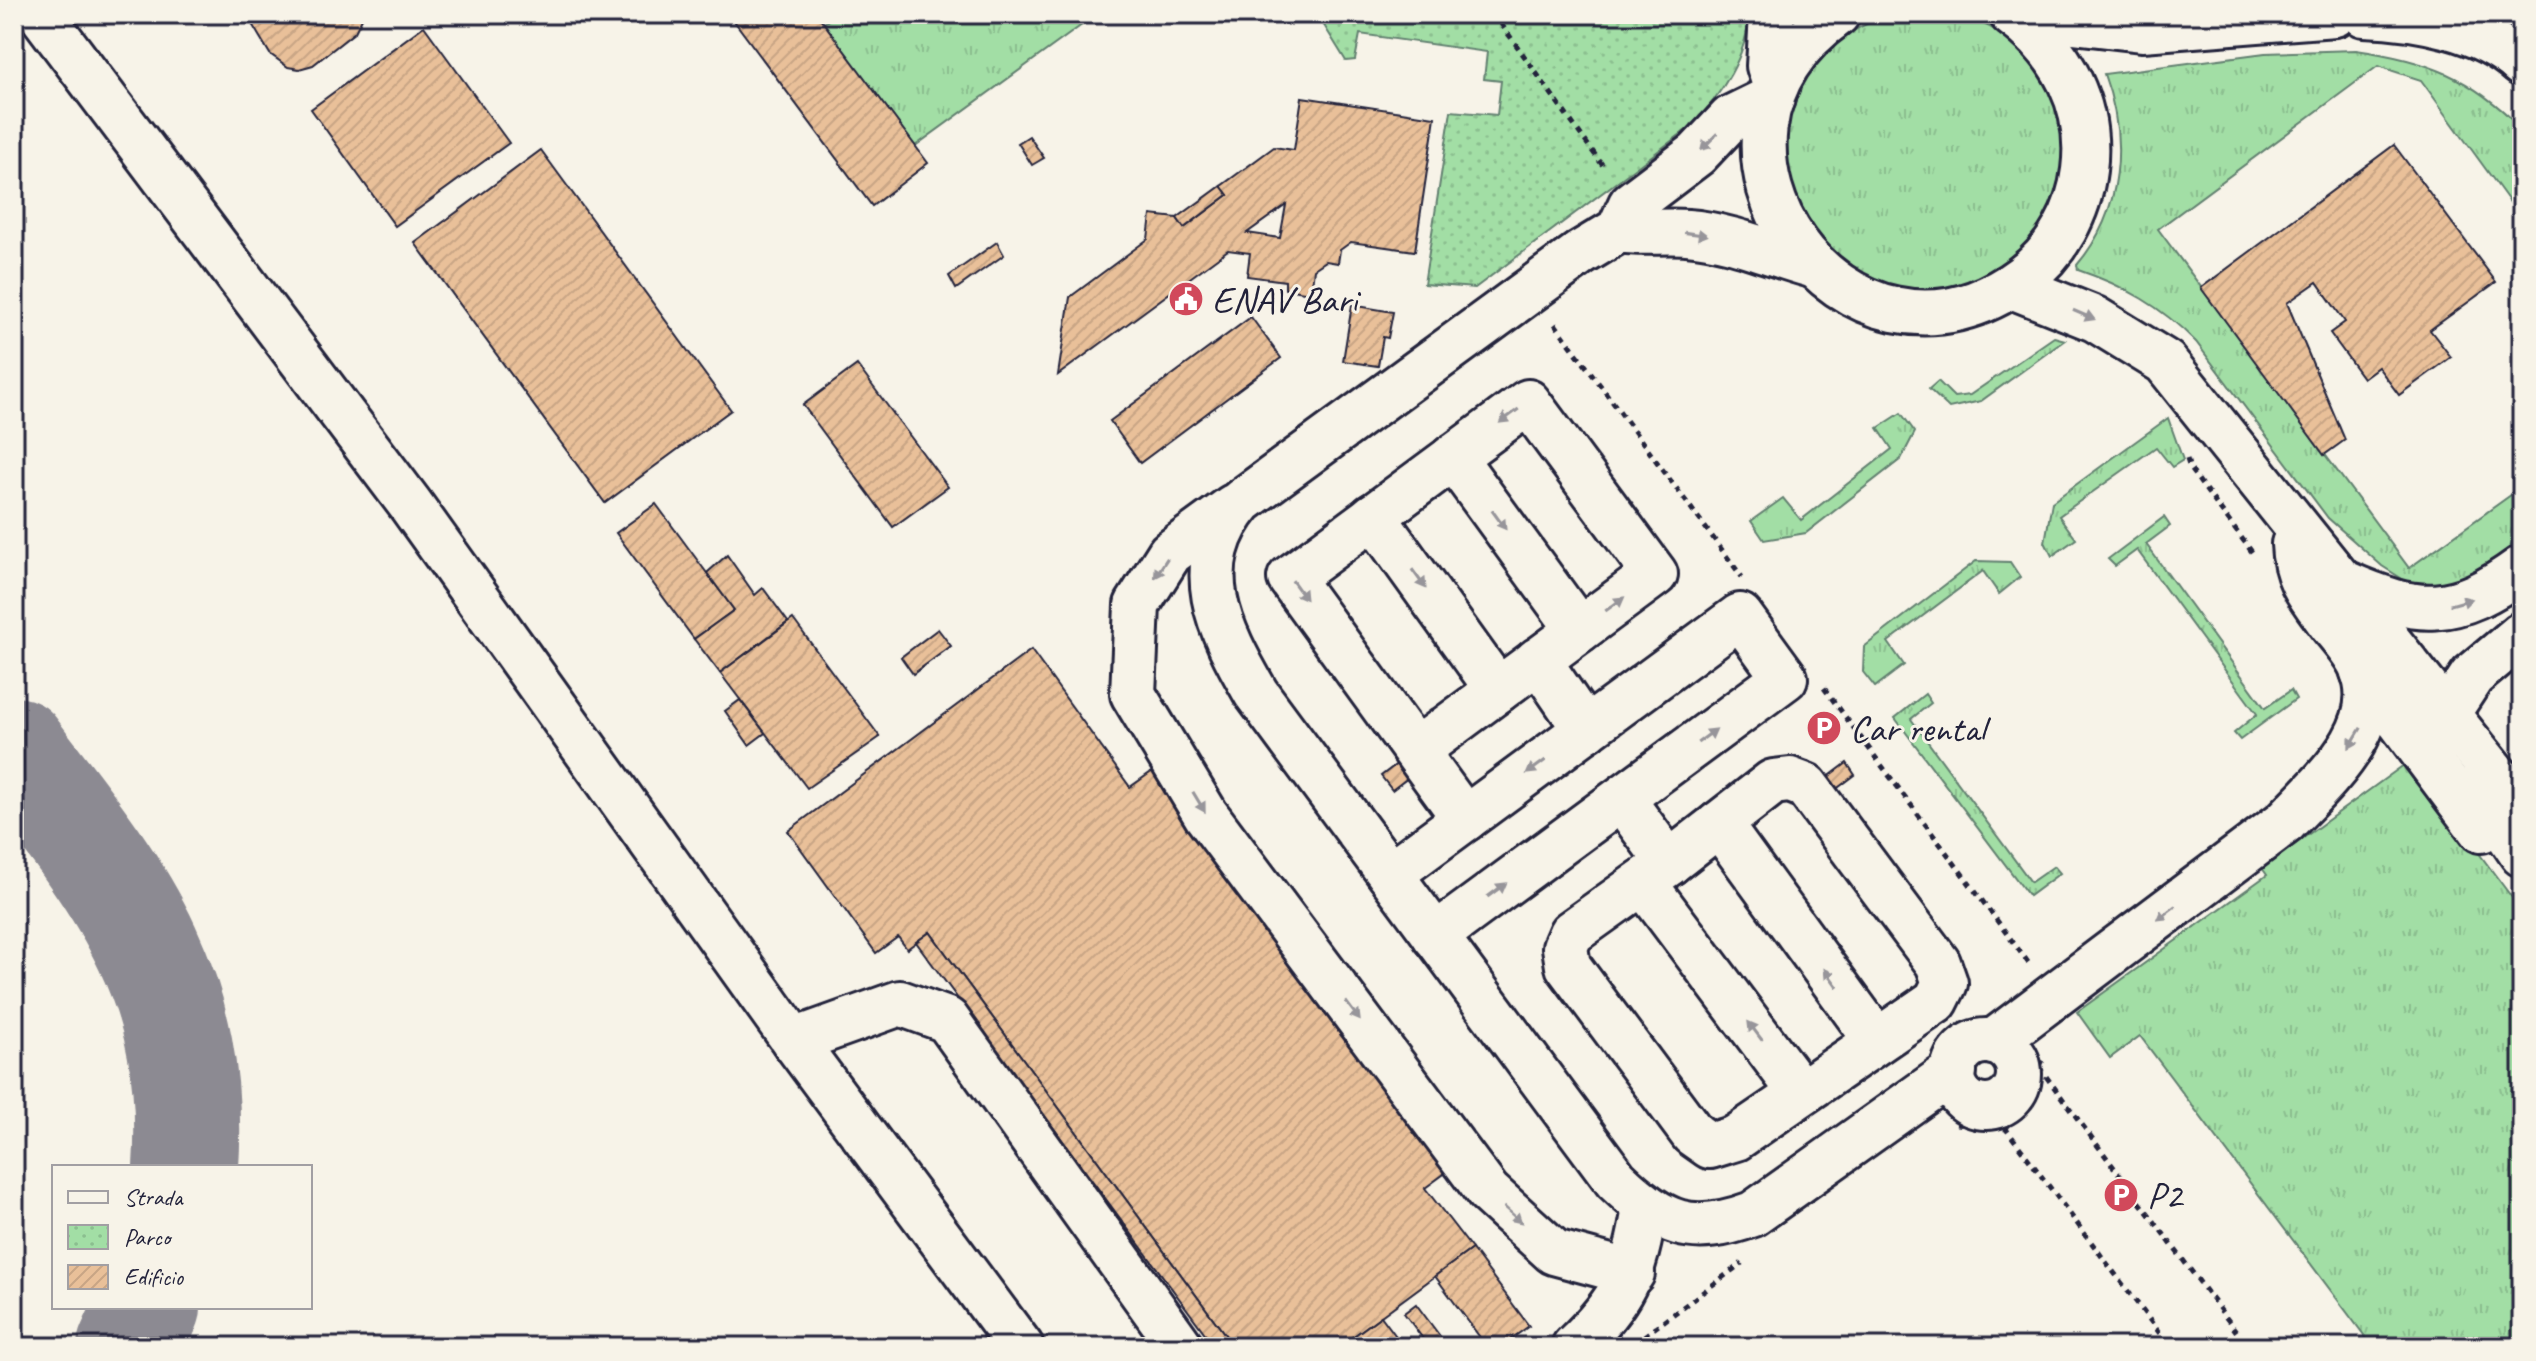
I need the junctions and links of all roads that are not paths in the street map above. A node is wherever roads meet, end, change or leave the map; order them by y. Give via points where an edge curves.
1 (41, 14) edge
2 (1772, 14) edge
3 (1837, 14) edge
4 (2013, 14) edge
5 (2335, 14) edge
6 (2364, 14) edge
7 (2522, 64) edge
8 (1773, 91) junction
9 (1619, 230) junction
10 (1812, 265) junction
11 (2012, 286) junction
12 (1453, 457) junction
13 (1242, 501) junction
14 (1373, 516) junction
15 (2279, 538) junction
16 (2522, 568) edge
17 (2343, 583) junction
18 (2391, 604) junction
19 (1579, 630) junction
20 (2522, 634) edge
21 (1538, 660) junction
22 (2363, 672) junction
23 (1498, 690) junction
24 (2455, 704) junction
25 (1586, 730) junction
26 (1417, 750) junction
27 (2522, 772) edge
28 (1622, 799) junction
29 (2522, 808) edge
30 (1465, 819) junction
31 (1719, 824) junction
32 (2522, 854) edge
33 (1656, 872) junction
34 (1390, 874) junction
35 (2522, 883) edge
36 (1435, 936) junction
37 (794, 1041) junction
38 (1877, 1041) junction
39 (1993, 1042) junction
40 (1954, 1071) junction
41 (1801, 1093) junction
42 (1645, 1207) junction
43 (1632, 1273) junction
44 (1021, 1347) edge
45 (1181, 1347) edge
46 (1574, 1347) edge

1 - 37 street via 410,504
2 - 8 street
3 - 8 street via 1810,35
4 - 5 street via 2142,29
4 - 11 street via 2040,37 2069,77 2086,149 2081,189 2057,242
6 - 7 street via 2412,16 2508,51
8 -> 9 street via 1731,118 1697,154 1631,204
8 - 10 street via 1763,145 1766,179 1783,226
9 -> 10 street via 1723,238
9 - 13 street
10 - 11 street via 1858,296 1901,310 1964,306
11 -> 15 street via 2095,319 2165,362
12 - 14 street
12 -> 19 street
19 -> 12 street via 1655,574 1528,402
13 - 34 street via 1227,518 1213,561 1219,620 1256,693
13 -> 43 street via 1170,553 1137,605 1133,694 1206,815 1488,1192 1554,1252
14 -> 23 street
14 -> 26 street via 1290,578
15 - 17 street
15 - 22 street via 2302,585
15 - 32 street
18 -> 16 street via 2454,605 2487,593
17 - 18 street
17 - 24 street
18 - 24 street
19 - 21 street
20 - 24 street via 2472,676
21 - 23 street
21 - 25 street
22 - 35 street
22 -> 39 street via 2369,705 2359,736 2285,822
23 - 26 street
24 - 27 street
24 - 29 street
28 -> 25 street via 1785,678 1740,616
25 -> 30 street
26 - 30 street
28 - 33 street
36 -> 28 street
30 - 34 street
31 - 33 street
38 -> 31 street
31 - 38 street via 1773,782 1790,780 1806,786 1938,963 1945,983 1936,1001
41 -> 33 street
33 - 41 street via 1571,933 1565,947 1568,966 1693,1134 1710,1146 1736,1138
34 - 36 street
36 - 42 street via 1616,1180
37 - 44 street
37 - 45 street via 900,1003 947,1020
38 - 41 street
39 - 40 street via 1972,1044
39 - 40 street via 2017,1061 2018,1083 2007,1100 1987,1107 1967,1101
40 - 42 street via 1753,1214 1723,1225 1696,1227 1672,1222
42 - 43 street
43 - 46 street via 1615,1303

